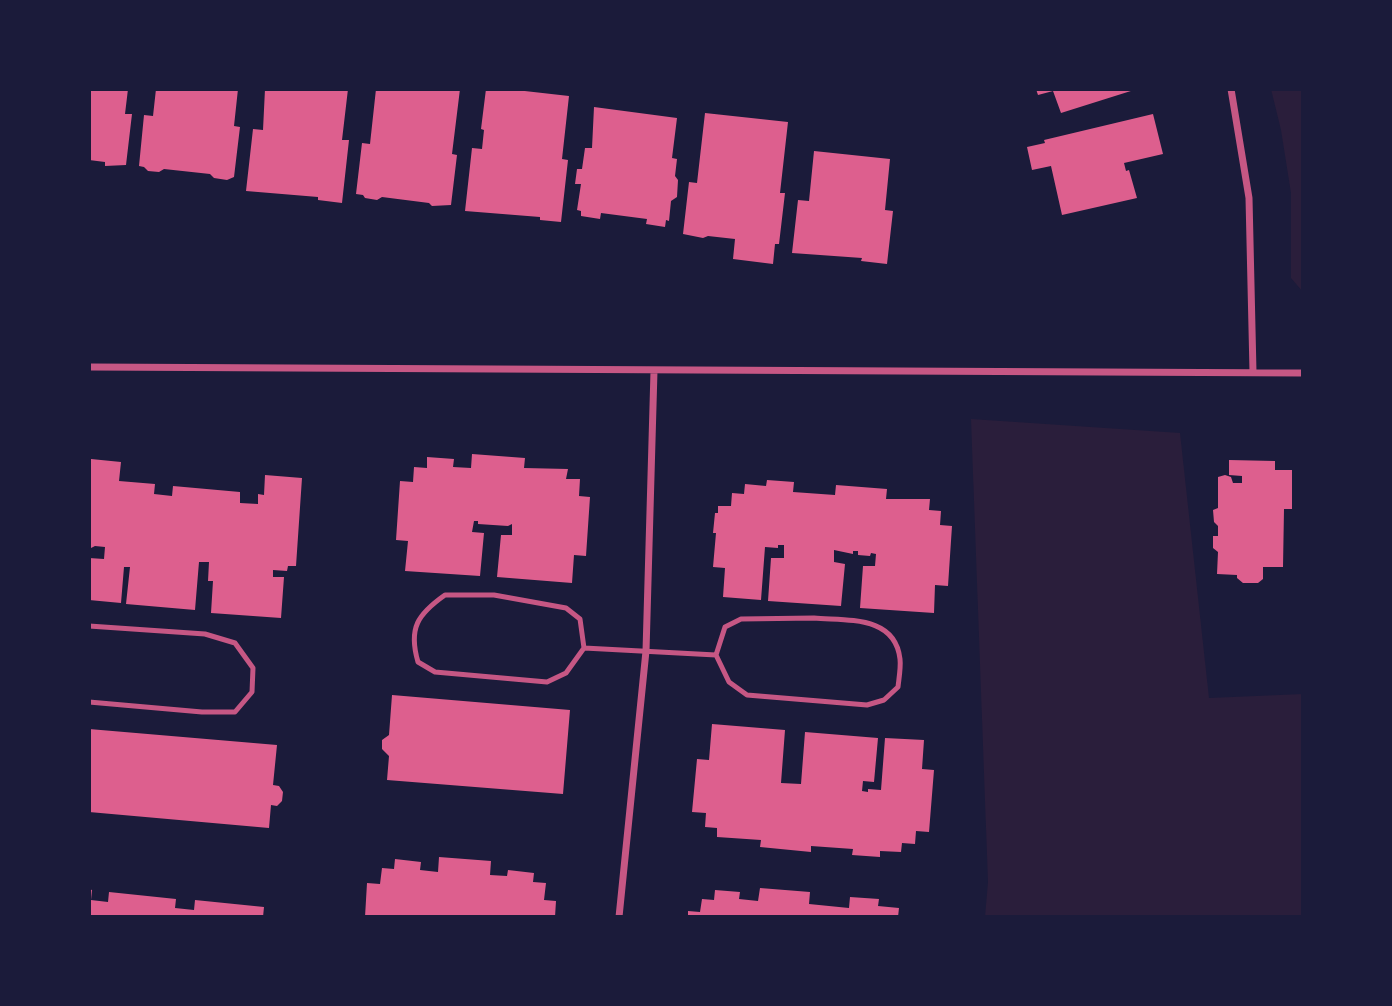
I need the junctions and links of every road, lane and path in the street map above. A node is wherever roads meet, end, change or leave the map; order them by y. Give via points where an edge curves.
1 (1231, 89) edge
2 (89, 367) edge
3 (654, 371) junction
4 (1253, 372) junction
5 (1303, 373) edge
6 (89, 626) edge
7 (584, 648) junction
8 (646, 651) junction
9 (716, 654) junction
10 (89, 702) edge
11 (620, 917) edge

1 - 4 street via 1249,198
2 - 3 street
3 - 4 street
3 - 8 street
4 - 5 street
6 - 10 lane via 205,634 235,643 253,668 252,692 235,712
7 - 7 lane via 580,619 566,608 494,595 445,595 426,608 415,628 418,662 435,672 547,682 566,673
7 - 8 lane
8 - 9 lane
8 - 11 street
9 - 9 lane via 729,682 747,695 867,705 884,700 898,687 901,660 896,639 877,624 814,618 741,619 725,627

